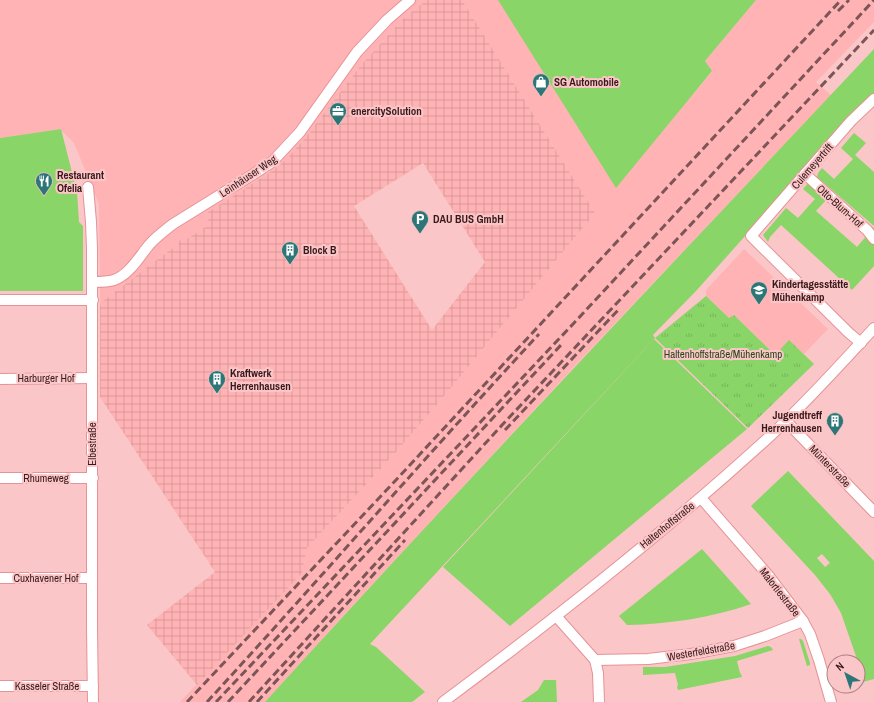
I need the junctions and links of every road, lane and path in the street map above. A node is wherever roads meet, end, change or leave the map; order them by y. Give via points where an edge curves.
1 (410, 0) edge
2 (874, 99) edge
3 (805, 174) junction
4 (88, 187) dead end
5 (874, 239) edge
6 (92, 282) junction
7 (0, 300) edge
8 (93, 300) junction
9 (874, 328) edge
10 (861, 343) junction
11 (92, 378) junction
12 (0, 379) edge
13 (785, 420) junction
14 (0, 478) edge
15 (93, 478) junction
16 (701, 498) junction
17 (874, 512) edge
18 (0, 578) edge
19 (92, 578) junction
20 (556, 616) junction
21 (804, 621) junction
22 (595, 660) junction
23 (0, 686) edge
24 (93, 686) junction
25 (93, 702) edge
26 (443, 702) edge
27 (599, 702) edge
28 (832, 702) edge

1 - 6 street, Leinhäuser Weg via 357,52 300,132 272,162 172,224 120,277 113,281
2 - 3 street, Culemeyertrift via 851,121
3 - 5 street, Otto-Blum-Hof
3 - 10 street, Culemeyertrift via 751,236
4 - 6 street, Elbestraße via 92,229
6 - 8 street, Elbestraße
7 - 8 street
8 - 11 street, Elbestraße
9 - 10 street, Haltenhoffstraße
10 - 13 street, Haltenhoffstraße
11 - 12 street, Harburger Hof
11 - 15 street, Elbestraße
13 - 16 street, Haltenhoffstraße
13 - 17 street, Münterstraße
14 - 15 street, Rhumeweg
15 - 19 street, Elbestraße
16 - 20 street, Haltenhoffstraße
16 - 21 street, Malortiestraße
18 - 19 street, Cuxhavener Hof
19 - 24 street, Elbestraße
20 - 22 street
20 - 26 street, Haltenhoffstraße
21 - 22 street, Westerfeldstraße via 740,644 690,654 648,659
21 - 28 street, Malortiestraße
22 - 27 street
23 - 24 street, Kasseler Straße
24 - 25 street, Elbestraße

